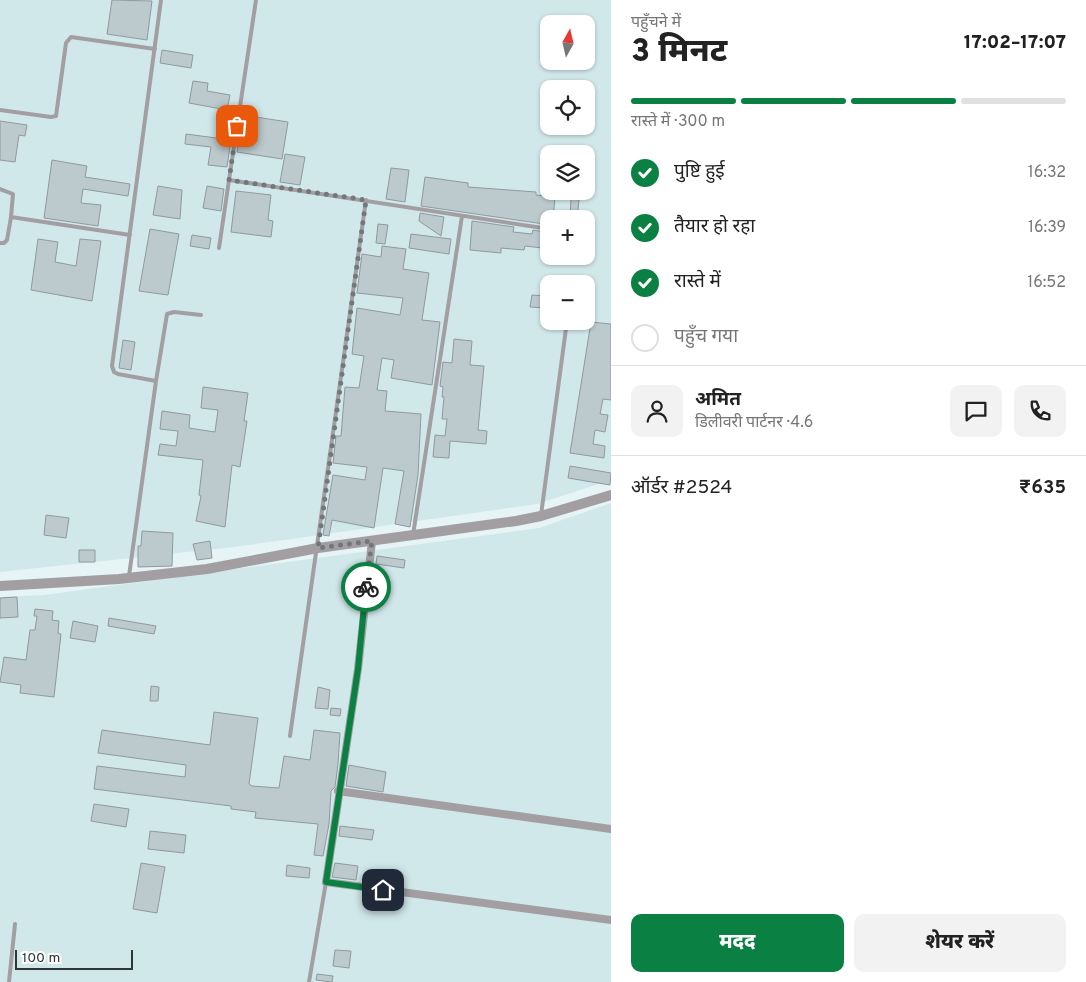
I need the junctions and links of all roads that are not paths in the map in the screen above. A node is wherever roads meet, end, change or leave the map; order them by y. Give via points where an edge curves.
1 (161, 0) edge
2 (256, 0) edge
3 (155, 49) junction
4 (0, 110) edge
5 (229, 180) junction
6 (0, 190) edge
7 (366, 200) junction
8 (462, 216) junction
9 (11, 217) junction
10 (540, 228) edge
11 (130, 235) junction
12 (0, 243) edge
13 (219, 248) dead end
14 (201, 315) dead end
15 (566, 330) edge
16 (156, 381) junction
17 (611, 495) edge
18 (541, 516) junction
19 (413, 535) junction
20 (372, 541) junction
21 (318, 548) junction
22 (129, 578) junction
23 (0, 586) edge
24 (290, 736) dead end
25 (338, 791) junction
26 (611, 829) edge
27 (326, 882) junction
28 (611, 920) edge
29 (15, 924) dead end
30 (9, 982) edge
31 (309, 982) edge

1 - 3 lane
2 - 5 lane
3 - 4 lane via 70,37 66,43 56,116
3 - 11 lane
5 - 7 lane
5 - 13 lane
6 - 9 lane via 13,194
7 - 8 lane
7 - 21 lane
8 - 10 lane
8 - 19 lane
9 - 11 lane
9 - 12 lane via 7,240
11 - 16 lane via 112,370
14 - 16 lane via 168,314
15 - 18 lane
16 - 22 lane
17 - 18 street
18 - 19 street
19 - 20 street
20 - 21 street
20 - 25 street via 358,669
21 - 22 street via 207,569
21 - 24 lane
22 - 23 street
25 - 26 street
25 - 27 street
27 - 28 street
27 - 31 lane
29 - 30 lane

